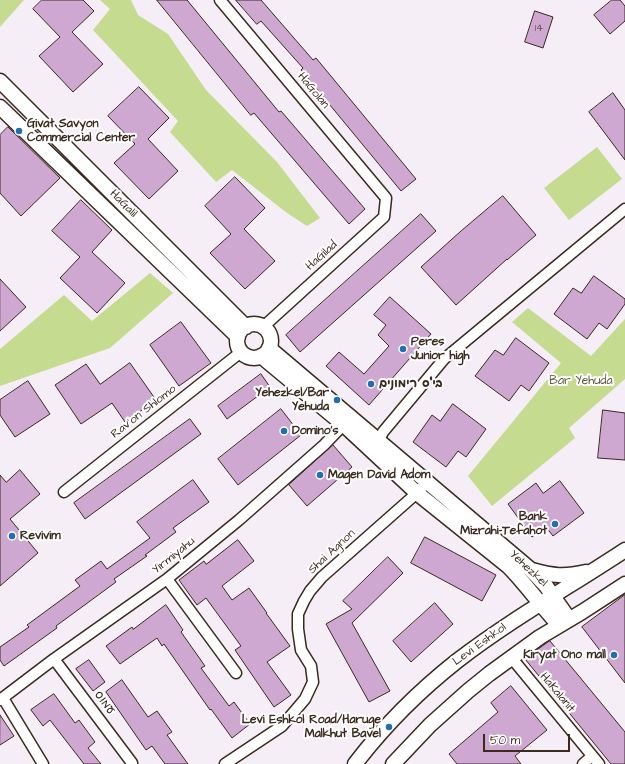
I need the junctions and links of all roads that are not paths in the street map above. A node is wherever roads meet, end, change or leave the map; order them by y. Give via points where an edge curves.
1 (220, 0) edge
2 (0, 81) edge
3 (0, 107) edge
4 (386, 198) joint
5 (625, 209) edge
6 (263, 327) junction
7 (242, 332) junction
8 (241, 352) junction
9 (265, 352) junction
10 (347, 421) junction
11 (380, 442) junction
12 (427, 482) junction
13 (64, 492) dead end
14 (417, 493) junction
15 (625, 550) edge
16 (530, 569) junction
17 (594, 570) junction
18 (167, 579) junction
19 (625, 584) edge
20 (554, 596) junction
21 (541, 604) junction
22 (564, 622) junction
23 (54, 659) junction
24 (510, 659) junction
25 (236, 673) dead end
26 (2, 699) edge
27 (596, 760) edge
28 (132, 763) edge
29 (43, 764) edge
30 (225, 764) edge
31 (355, 764) edge
32 (393, 764) edge
33 (583, 764) edge

1 - 4 street, HaGolan
2 - 7 street, HaGalil
3 - 7 street, HaGalil
4 - 6 street, HaGilad via 384,217
5 - 11 street via 444,359 383,432
6 - 7 street via 254,325
6 - 9 street via 270,339
7 - 8 street via 237,342
8 - 9 street via 251,358
8 - 13 street, Rav'on Shlomo
9 - 10 street
10 - 11 street, Yehezkel
10 - 14 street, Yehezkel
10 - 18 street, Yirmiyahu via 324,445 239,520
11 - 12 street, Yehezkel
12 - 14 street, Shai Agnon
12 - 16 street, Yehezkel
14 - 21 street, Yehezkel via 508,566
14 - 30 street, Shai Agnon via 322,577 310,591 298,614 301,650 311,666 313,682 305,699 282,726
15 - 17 street, Levi Eshkol
16 - 17 street via 558,576
16 - 20 street, Yehezkel
17 - 20 street, Levi Eshkol
18 - 23 street, Yirmiyahu
18 - 25 street
19 - 22 street
20 - 21 street, Levi Eshkol
20 - 22 street, Yehezkel
21 - 22 street, Yehezkel
21 - 31 street, Levi Eshkol via 473,649 436,678 396,716
22 - 24 street
23 - 26 street, Yirmiyahu
23 - 28 street, עמוס
24 - 27 street, HaKalanit
24 - 32 street via 444,712
26 - 29 street
27 - 33 street

